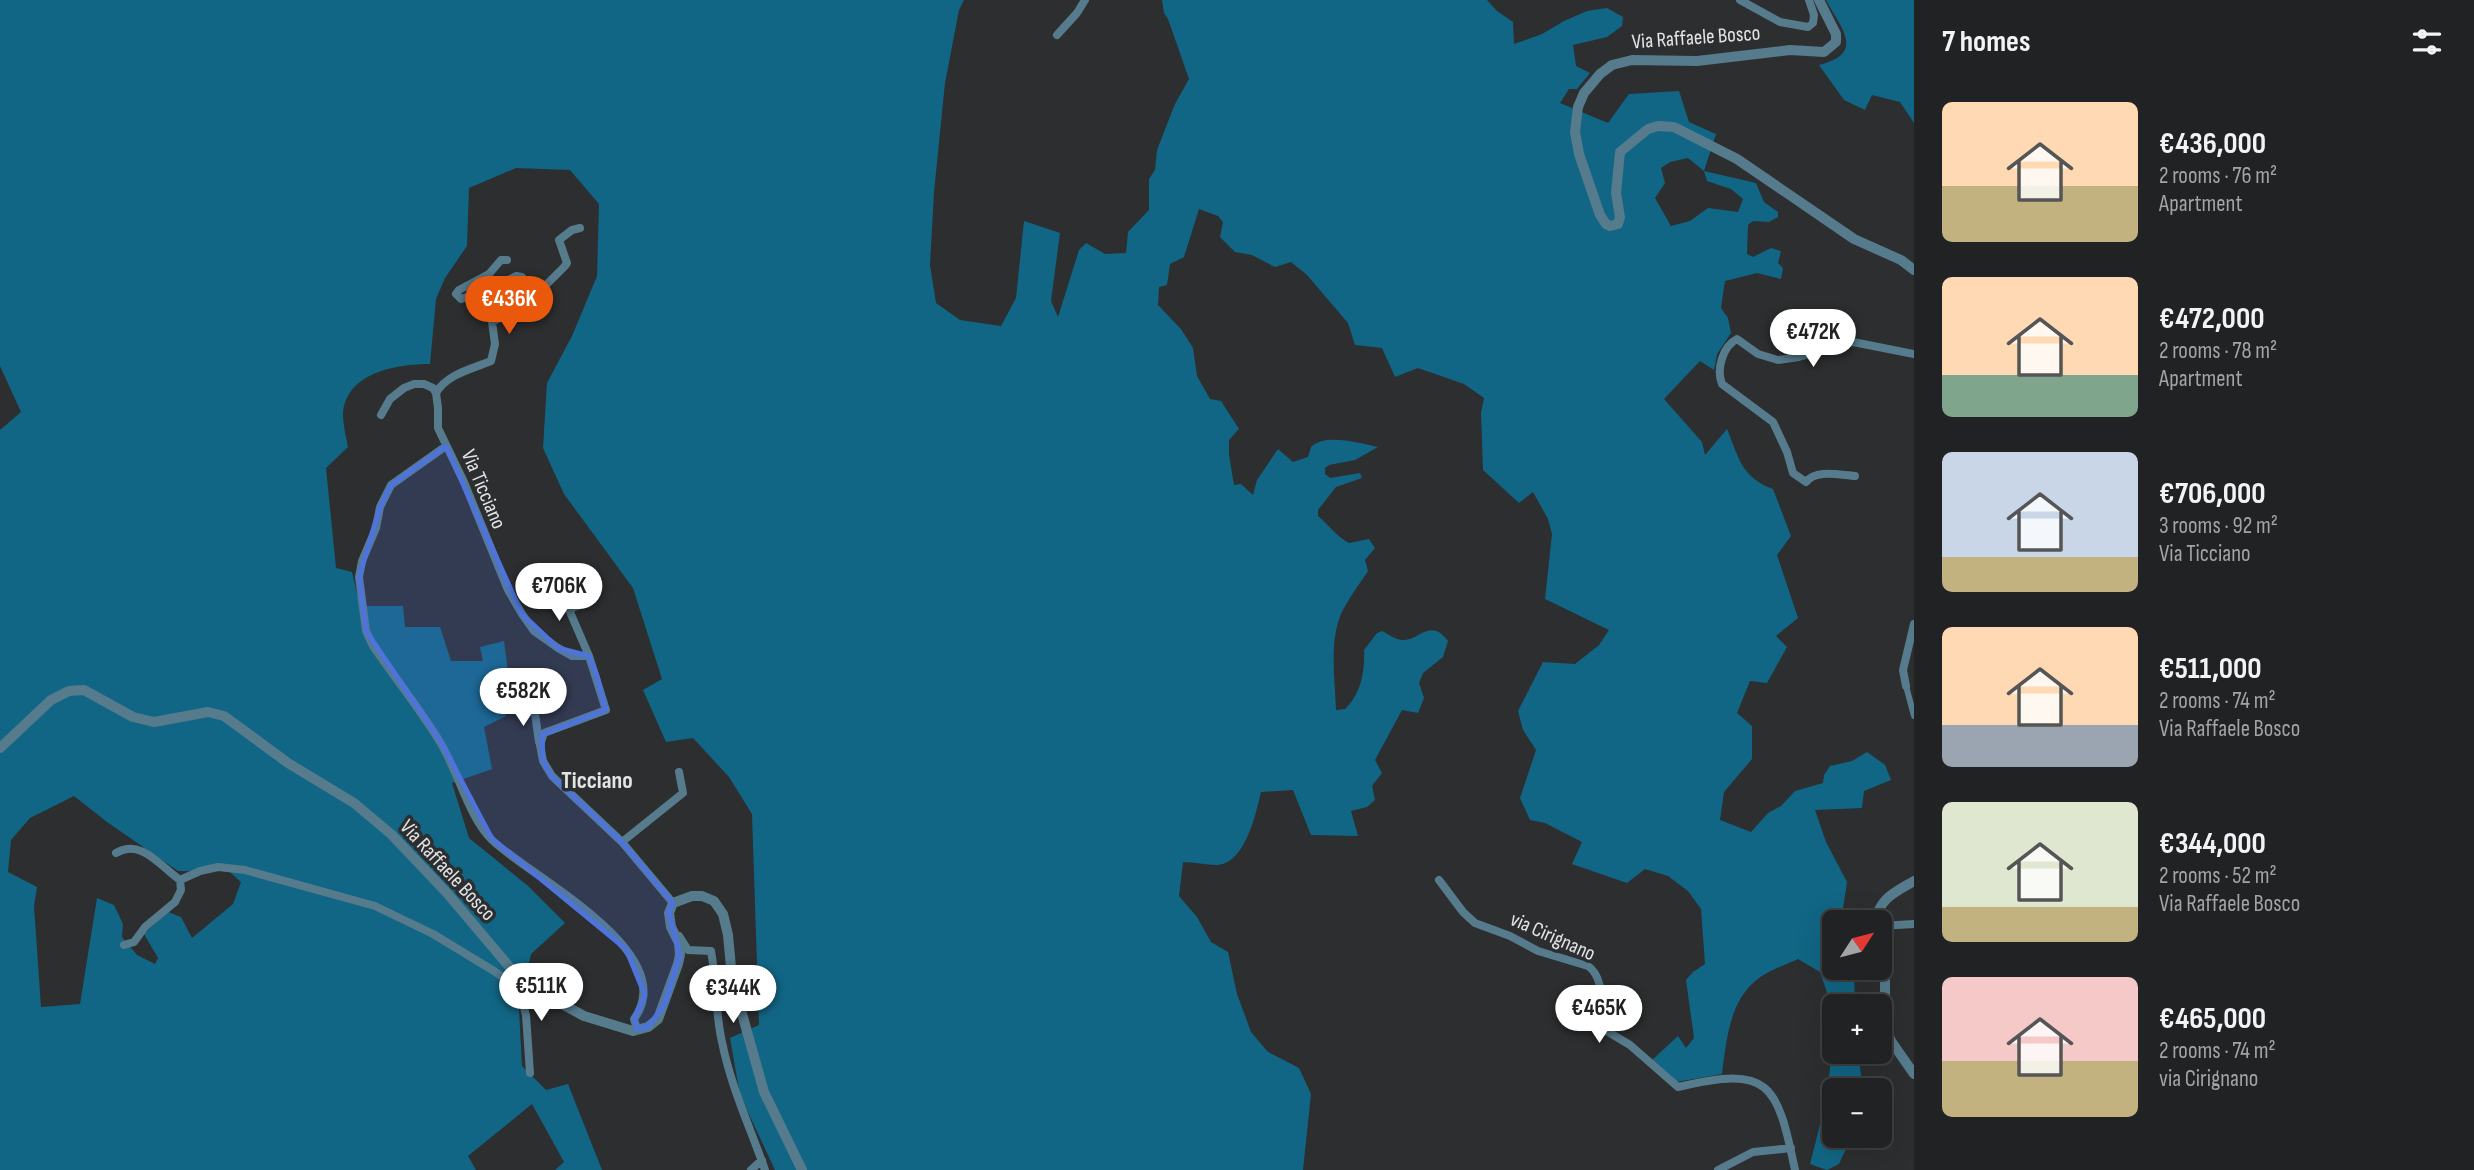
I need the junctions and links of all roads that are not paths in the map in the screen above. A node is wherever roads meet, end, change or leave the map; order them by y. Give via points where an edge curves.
1 (1085, 0) edge
2 (1740, 0) edge
3 (1809, 0) edge
4 (1819, 0) edge
5 (1057, 35) dead end
6 (580, 228) dead end
7 (508, 260) dead end
8 (1914, 270) edge
9 (525, 300) junction
10 (1914, 354) edge
11 (436, 393) junction
12 (381, 415) dead end
13 (446, 446) junction
14 (1855, 476) dead end
15 (583, 604) dead end
16 (1914, 624) edge
17 (589, 656) junction
18 (1906, 686) joint
19 (534, 707) dead end
20 (1914, 716) edge
21 (540, 746) junction
22 (0, 748) edge
23 (679, 772) dead end
24 (622, 842) junction
25 (116, 853) dead end
26 (180, 880) junction
27 (1439, 880) dead end
28 (1914, 881) edge
29 (673, 904) junction
30 (1879, 910) edge
31 (1892, 924) edge
32 (1914, 924) edge
33 (671, 928) junction
34 (124, 945) dead end
35 (516, 976) junction
36 (1885, 980) edge
37 (517, 988) junction
38 (637, 1030) junction
39 (530, 1073) dead end
40 (1913, 1073) edge
41 (1791, 1148) junction
42 (762, 1160) junction
43 (751, 1170) edge
44 (765, 1170) edge
45 (802, 1170) edge
46 (1718, 1170) edge
47 (1795, 1170) edge

1 - 5 street
2 - 3 street via 1780,22 1808,27 1814,15
4 - 8 street, Via Raffaele Bosco via 1836,34 1836,42 1824,51 1790,50 1697,61 1632,60 1600,74 1584,93 1576,117 1578,154 1590,190 1606,224 1618,223 1620,152 1648,129 1674,127 1737,159 1846,233
6 - 9 street via 559,240 565,266
7 - 9 street via 501,260 489,274 456,294 461,299 516,276 527,286
9 - 11 street via 492,322 495,344 491,361 451,378
10 - 14 street via 1853,342 1778,359 1758,354 1737,339 1725,352 1719,370 1722,384 1773,422 1796,477 1805,482 1817,474
11 - 12 street via 424,384 414,384 390,399
11 - 13 street, Via Ticciano via 439,428
13 - 17 street, Via Ticciano via 522,614 534,631 558,648 572,656
13 - 38 street via 391,485 380,507 359,578 366,631 441,742 467,801 492,839 616,935 626,949 645,995 634,1019
15 - 17 street via 570,611
16 - 18 street via 1903,670
17 - 21 street via 606,710 544,733
18 - 20 street
19 - 21 street
21 - 24 street via 552,776
22 - 35 street, Via Raffaele Bosco via 51,700 69,691 84,690 133,718 154,722 208,712 224,716 354,803 391,834
23 - 24 street via 683,793
24 - 29 street
25 - 26 street via 123,849 145,851
26 - 34 street via 175,902 134,942
26 - 37 street via 218,867 245,870 375,906 433,934
27 - 41 street, via Cirignano via 1475,923 1594,970 1605,1030 1630,1045 1678,1087 1728,1077 1761,1084 1777,1103
28 - 30 street
29 - 33 street
29 - 45 street via 702,896 714,901 723,914 732,978 764,1092
31 - 32 street
33 - 38 street via 680,955 665,1004 658,1019
33 - 42 street via 676,928 688,950 711,951 717,1018 730,1077
35 - 37 street
35 - 38 street, Via Raffaele Bosco via 584,1017
36 - 40 street via 1885,1026
37 - 39 street via 526,1015
41 - 46 street via 1753,1152
41 - 47 street, via Cirignano
42 - 43 street
42 - 44 street

